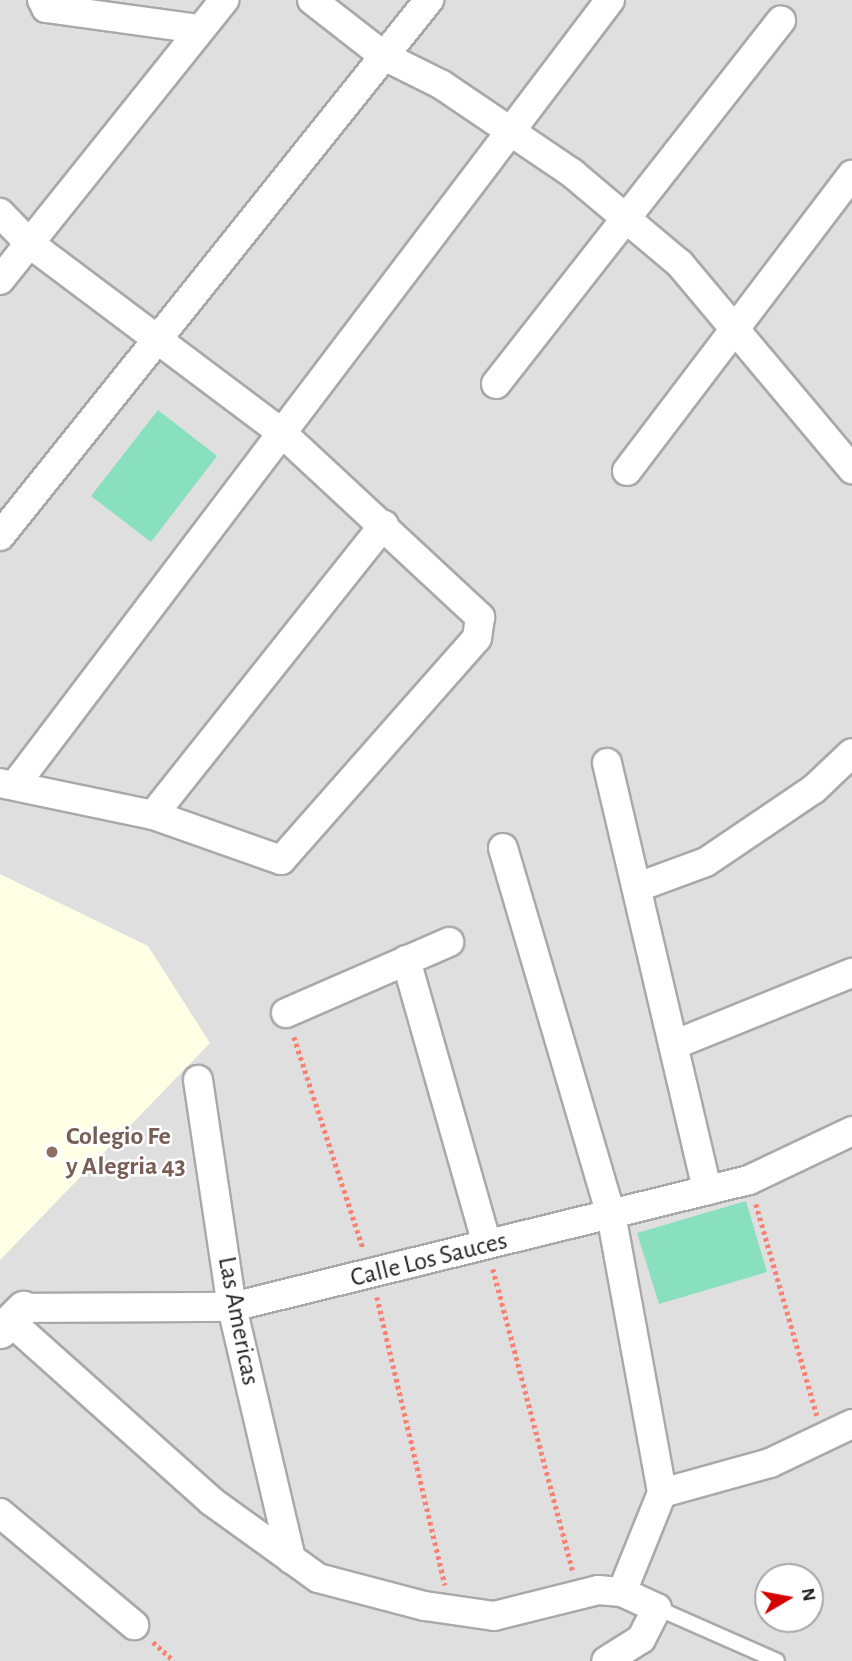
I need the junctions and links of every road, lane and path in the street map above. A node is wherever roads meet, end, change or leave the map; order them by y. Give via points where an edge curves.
1 (42, 0) edge
2 (224, 0) edge
3 (313, 0) edge
4 (429, 0) edge
5 (610, 0) edge
6 (781, 21) dead end
7 (201, 29) junction
8 (384, 56) junction
9 (510, 131) junction
10 (852, 175) edge
11 (0, 213) edge
12 (625, 218) junction
13 (29, 243) junction
14 (0, 280) edge
15 (737, 328) junction
16 (155, 341) junction
17 (496, 384) dead end
18 (281, 432) junction
19 (852, 469) edge
20 (627, 471) dead end
21 (384, 525) junction
22 (0, 536) edge
23 (852, 753) edge
24 (607, 763) dead end
25 (7, 784) edge
26 (153, 815) junction
27 (503, 848) dead end
28 (638, 887) junction
29 (449, 943) dead end
30 (406, 960) junction
31 (852, 974) edge
32 (286, 1013) joint
33 (676, 1044) junction
34 (198, 1080) dead end
35 (852, 1131) edge
36 (749, 1180) junction
37 (707, 1190) junction
38 (611, 1214) junction
39 (487, 1244) junction
40 (372, 1275) junction
41 (232, 1307) junction
42 (11, 1320) edge
43 (852, 1424) edge
44 (823, 1438) junction
45 (662, 1493) junction
46 (0, 1513) edge
47 (291, 1559) junction
48 (579, 1592) junction
49 (622, 1592) junction
50 (657, 1608) junction
51 (451, 1612) junction
52 (134, 1625) dead end
53 (606, 1661) edge
54 (777, 1661) edge

1 - 7 street via 46,8
2 - 7 street
3 - 8 street
4 - 8 street
5 - 9 street
6 - 12 street
7 - 13 street
8 - 9 street
8 - 16 street
9 - 12 street
9 - 18 street
10 - 15 street
11 - 13 street
12 - 15 street via 680,264
12 - 17 street
13 - 14 street
13 - 16 street
15 - 19 street
15 - 20 street
16 - 18 street
16 - 22 street
18 - 21 street
18 - 25 street
21 - 26 street
21 - 26 street via 469,600 481,617 477,638 281,860
23 - 28 street via 814,789 706,862
24 - 28 street
25 - 26 street
27 - 38 street
28 - 33 street
29 - 30 street
30 - 32 street
30 - 39 street
31 - 33 street
32 - 40 path
33 - 37 street
34 - 41 street, Las Americas
35 - 36 street, Calle Los Sauces
36 - 37 street, Calle Los Sauces
36 - 44 path
37 - 38 street, Calle Los Sauces
38 - 39 street, Calle Los Sauces
38 - 45 street
39 - 40 street, Calle Los Sauces
39 - 48 path
40 - 41 street, Calle Los Sauces
40 - 51 path
41 - 42 street, Calle Los Sauces
41 - 47 street, Las Americas
42 - 47 street via 211,1501
43 - 44 street
44 - 45 street via 770,1463
45 - 49 street
46 - 52 street
47 - 51 street via 318,1578
48 - 49 street
48 - 51 street via 494,1616
49 - 50 street
50 - 53 street via 641,1639
50 - 54 lane

